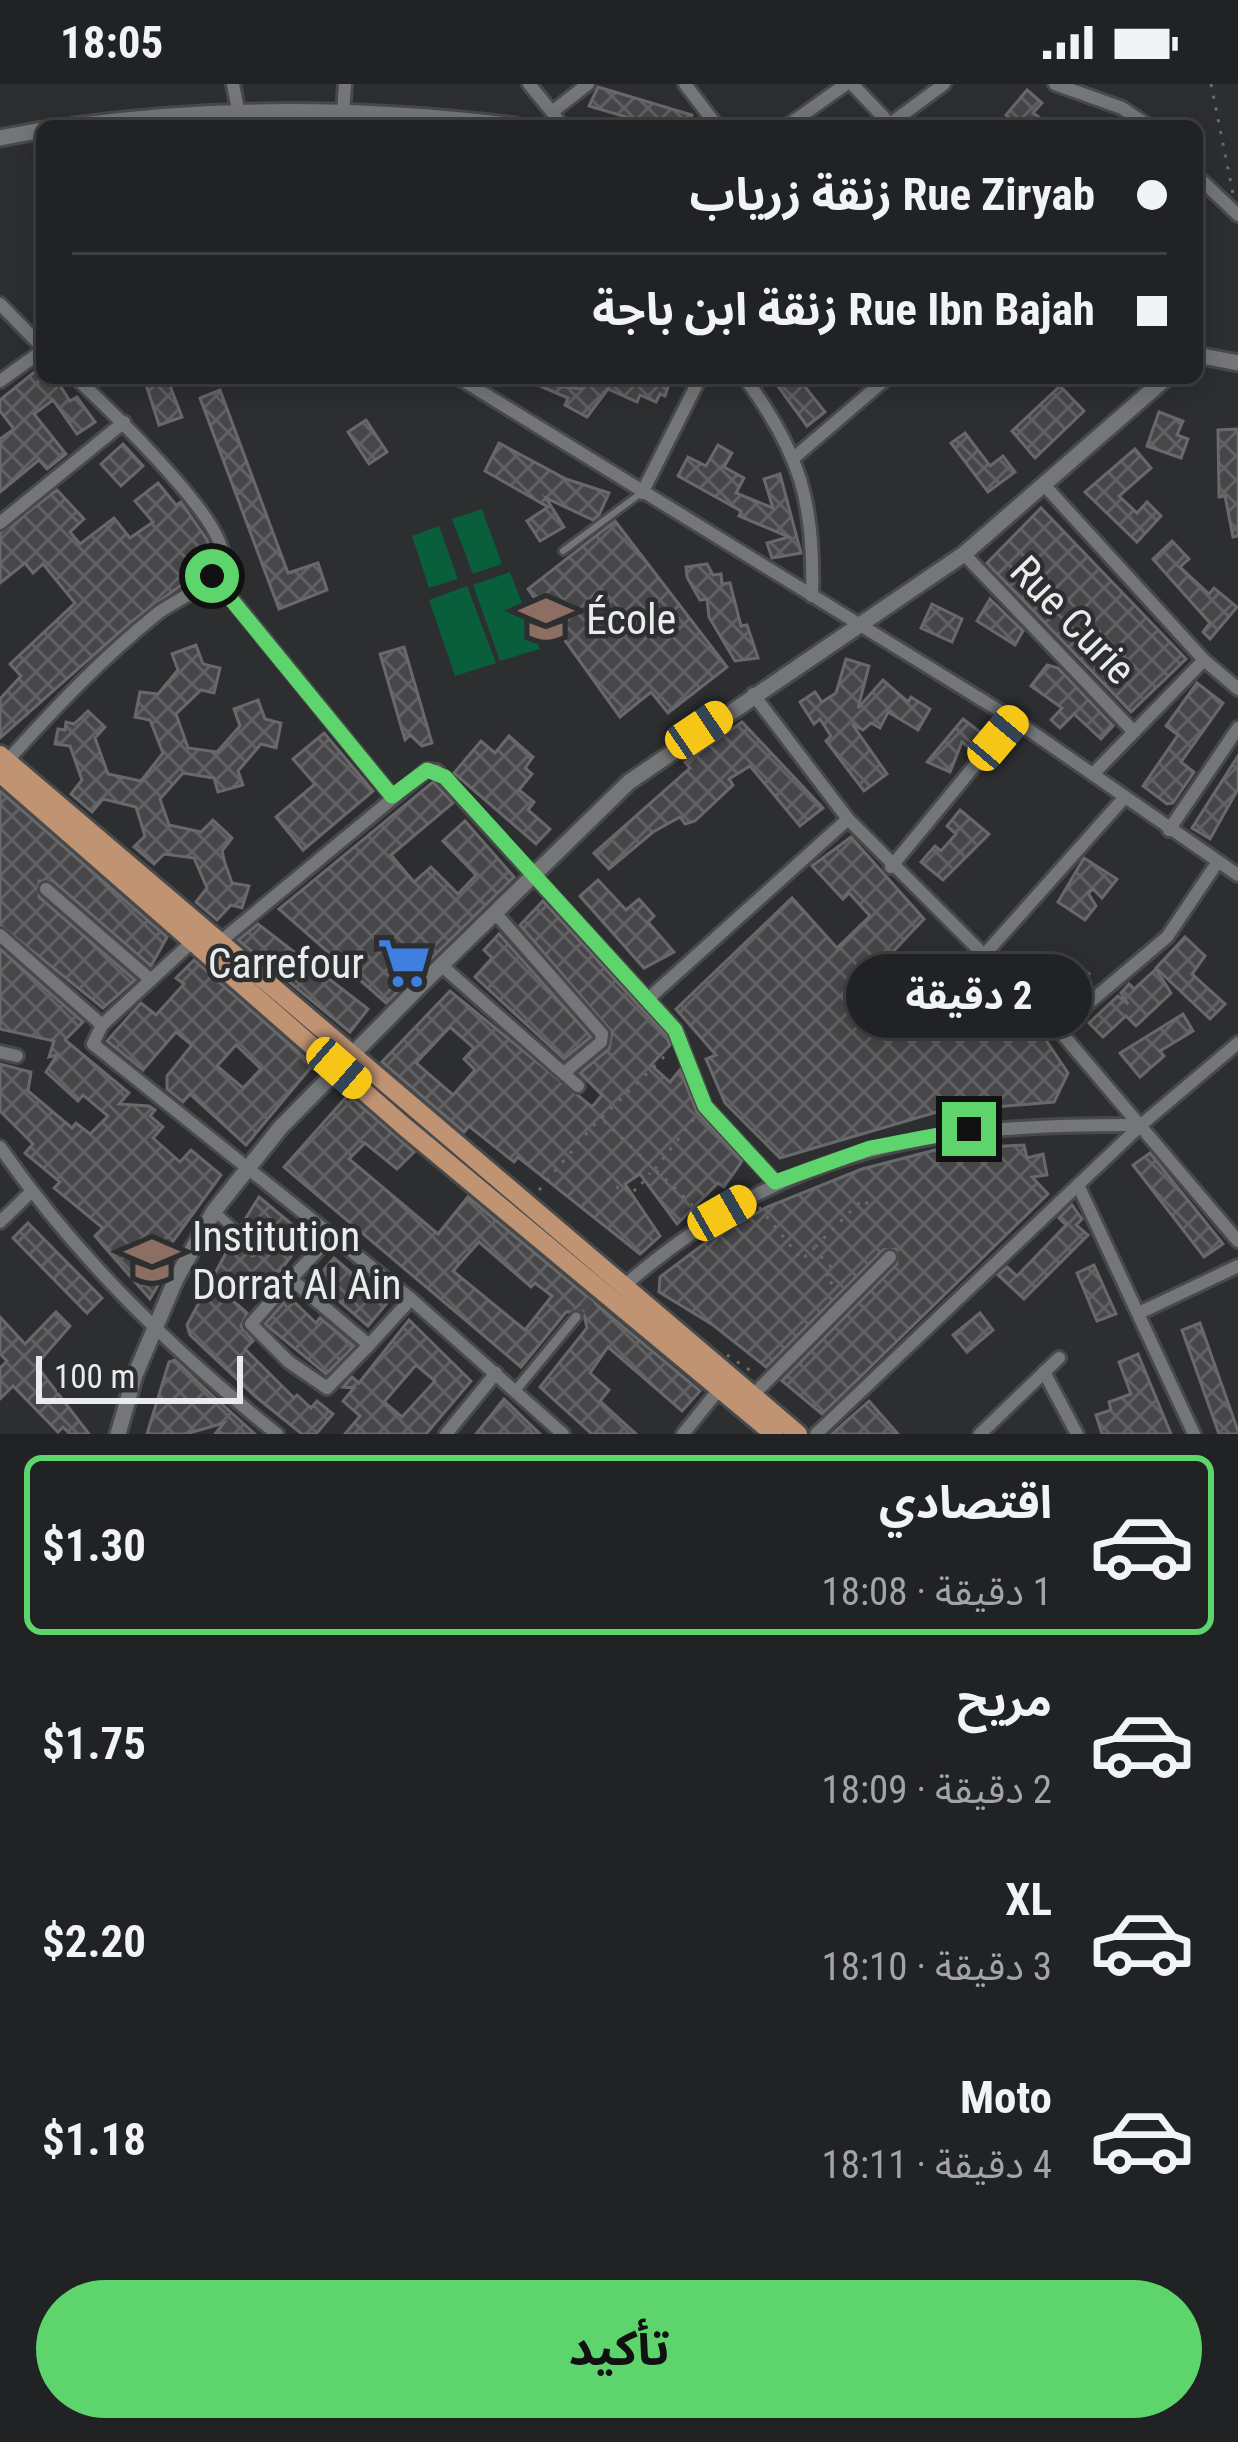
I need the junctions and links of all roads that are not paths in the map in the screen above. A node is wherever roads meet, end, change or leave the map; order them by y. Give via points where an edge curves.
1 (232, 84) edge
2 (345, 84) edge
3 (530, 84) edge
4 (588, 84) edge
5 (686, 84) edge
6 (849, 84) edge
7 (944, 84) edge
8 (1055, 84) edge
9 (552, 112) junction
10 (343, 114) junction
11 (238, 120) edge
12 (429, 120) edge
13 (558, 120) edge
14 (713, 120) edge
15 (796, 120) edge
16 (886, 120) edge
17 (897, 120) edge
18 (1142, 120) edge
19 (36, 131) edge
20 (0, 138) edge
21 (1203, 182) edge
22 (1238, 215) edge
23 (0, 304) edge
24 (36, 343) edge
25 (36, 354) edge
26 (1203, 356) edge
27 (1238, 363) edge
28 (0, 381) edge
29 (83, 384) edge
30 (469, 384) edge
31 (697, 384) edge
32 (749, 384) edge
33 (880, 384) edge
34 (1159, 384) edge
35 (124, 422) junction
36 (796, 456) junction
37 (1046, 487) junction
38 (642, 493) junction
39 (0, 523) edge
40 (562, 551) dead end
41 (964, 554) junction
42 (212, 576) junction
43 (812, 596) junction
44 (854, 624) junction
45 (1204, 661) junction
46 (1238, 689) edge
47 (753, 694) junction
48 (1013, 719) junction
49 (1238, 728) edge
50 (1134, 731) junction
51 (2, 763) edge
52 (1094, 773) junction
53 (392, 796) junction
54 (1124, 798) junction
55 (848, 819) junction
56 (1169, 830) junction
57 (1217, 863) junction
58 (891, 867) junction
59 (1238, 875) edge
60 (536, 878) junction
61 (46, 889) dead end
62 (497, 915) junction
63 (0, 935) edge
64 (193, 941) junction
65 (221, 941) junction
66 (985, 954) junction
67 (441, 965) junction
68 (151, 980) junction
69 (648, 999) junction
70 (102, 1025) junction
71 (1058, 1029) junction
72 (1237, 1046) edge
73 (0, 1052) edge
74 (17, 1057) dead end
75 (345, 1063) junction
76 (565, 1072) junction
77 (578, 1086) dead end
78 (1141, 1125) junction
79 (0, 1147) edge
80 (247, 1165) junction
81 (775, 1182) junction
82 (1078, 1185) junction
83 (31, 1192) junction
84 (214, 1211) junction
85 (0, 1222) edge
86 (332, 1235) junction
87 (1238, 1240) edge
88 (255, 1248) dead end
89 (890, 1257) dead end
90 (1238, 1266) edge
91 (291, 1279) junction
92 (624, 1286) junction
93 (411, 1300) junction
94 (1139, 1313) junction
95 (577, 1317) tunnel mouth
96 (154, 1330) junction
97 (369, 1345) junction
98 (1059, 1358) dead end
99 (1044, 1372) junction
100 (496, 1373) junction
101 (720, 1388) junction
102 (515, 1390) junction
103 (754, 1394) junction
104 (118, 1434) edge
105 (277, 1434) edge
106 (446, 1434) edge
107 (563, 1434) edge
108 (683, 1434) edge
109 (774, 1434) edge
110 (798, 1434) edge
111 (816, 1434) edge
112 (980, 1434) edge
113 (1077, 1434) edge
114 (1194, 1434) edge

1 - 11 street
2 - 10 street
3 - 9 street
4 - 9 street
5 - 14 street
6 - 15 street
6 - 16 street
7 - 17 street
8 - 18 street
9 - 13 street
10 - 11 street
10 - 12 street
19 - 20 street
21 - 22 street
23 - 24 street
25 - 28 street
26 - 27 street
29 - 35 street
30 - 38 street
31 - 38 street
32 - 36 street
33 - 36 street
34 - 37 street
35 - 39 street
35 - 42 street via 221,545
36 - 43 street via 813,542
37 - 41 street
37 - 45 street
38 - 40 lane
38 - 43 street
41 - 44 street
41 - 50 street, Rue Curie
42 - 51 street via 140,629
42 - 53 street
43 - 44 street
44 - 47 street
44 - 48 street
45 - 46 street
45 - 50 street
47 - 55 street
47 - 60 street via 629,782
48 - 52 street
48 - 58 street
49 - 56 street
50 - 52 street
51 - 64 main road
51 - 65 main road
52 - 54 street
53 - 60 street via 437,771
53 - 65 street
54 - 56 street
54 - 66 street
55 - 58 street
55 - 69 street
56 - 57 street
57 - 59 street
57 - 71 street via 1167,937
58 - 66 street
60 - 62 street
60 - 69 street
61 - 68 street
62 - 67 street
62 - 76 street via 602,1034
63 - 70 street
64 - 68 street
64 - 75 main road
65 - 75 main road
66 - 71 street
67 - 75 street
67 - 76 street
68 - 70 street
69 - 81 street via 681,1039 705,1106
70 - 80 street via 94,1046
71 - 78 street
72 - 78 street
73 - 74 street
75 - 80 street
75 - 92 main road
75 - 101 main road
76 - 77 street
78 - 81 street via 969,1129 870,1148
78 - 82 street
78 - 87 street
79 - 83 street
80 - 84 street
80 - 86 street
81 - 92 street
82 - 94 street
82 - 111 street
83 - 85 street
83 - 96 street
84 - 88 street
84 - 96 street
86 - 91 street
86 - 93 street
89 - 103 street
90 - 94 street
91 - 97 street
91 - 97 street via 251,1324 289,1362 327,1388
92 - 103 main road
93 - 97 street
93 - 100 street
94 - 114 street
95 - 102 street
96 - 104 street
96 - 105 street
98 - 99 street
99 - 112 street
99 - 113 street
100 - 102 street
100 - 106 street
101 - 108 street
101 - 109 main road
102 - 107 street
103 - 110 main road

